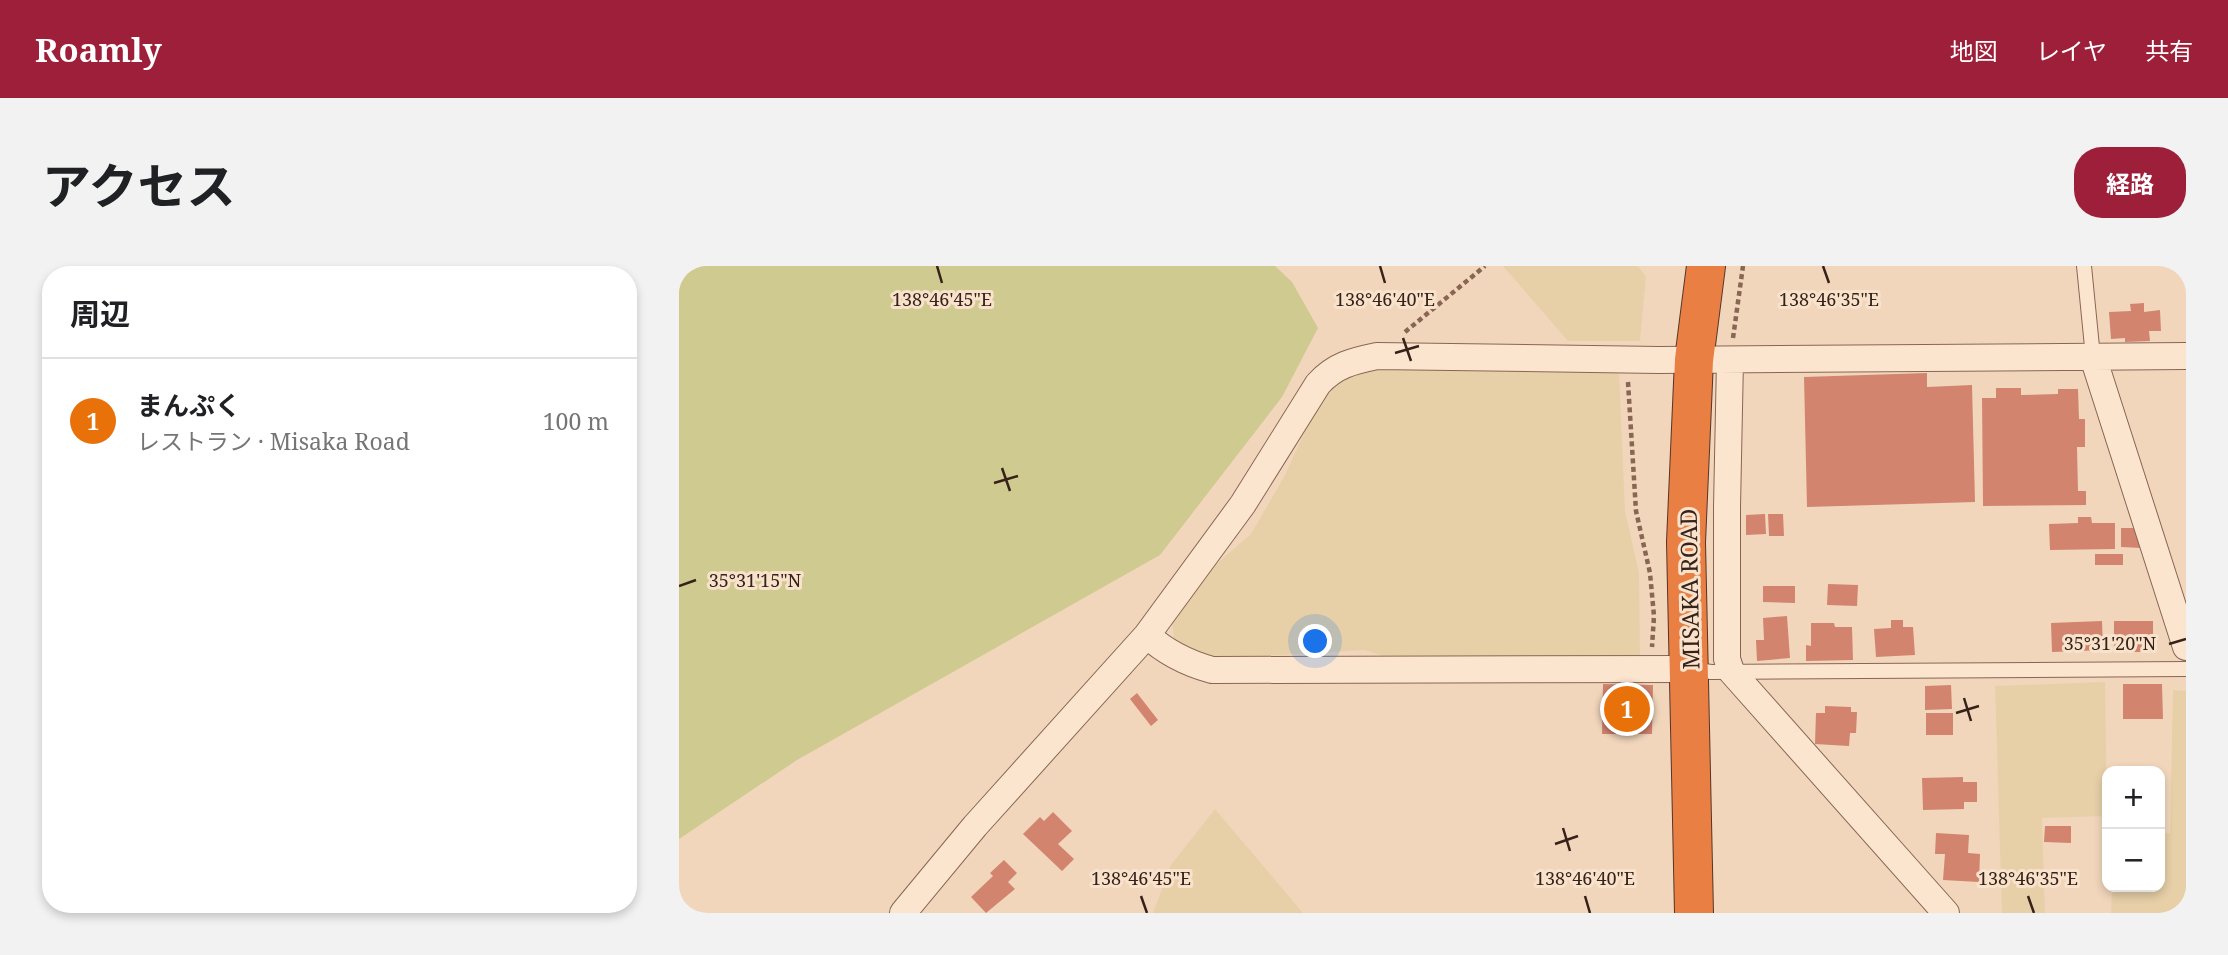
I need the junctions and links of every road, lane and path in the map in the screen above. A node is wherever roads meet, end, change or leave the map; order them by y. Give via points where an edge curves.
1 (1485, 266) edge
2 (1681, 266) edge
3 (1706, 266) edge
4 (1743, 266) edge
5 (2084, 266) edge
6 (1377, 355) junction
7 (2186, 356) edge
8 (2092, 357) junction
9 (1627, 360) junction
10 (1699, 360) junction
11 (1147, 635) junction
12 (2186, 647) edge
13 (1651, 668) junction
14 (1690, 669) junction
15 (2186, 669) edge
16 (1731, 671) junction
17 (903, 913) edge
18 (1694, 913) edge
19 (1946, 913) edge

1 - 6 path
2 - 10 highway
3 - 10 highway, MISAKA ROAD
4 - 10 path
5 - 8 lane
6 - 9 street
6 - 11 street via 1329,371 1318,384 1243,504
7 - 8 street
8 - 10 street
8 - 12 street
9 - 10 street
9 - 13 path via 1634,489 1654,616
10 - 14 highway, MISAKA ROAD via 1686,542
10 - 16 street
11 - 13 street via 1186,662 1212,670
11 - 17 street
13 - 14 street
14 - 16 lane
14 - 18 highway, MISAKA ROAD
15 - 16 lane
16 - 19 street

